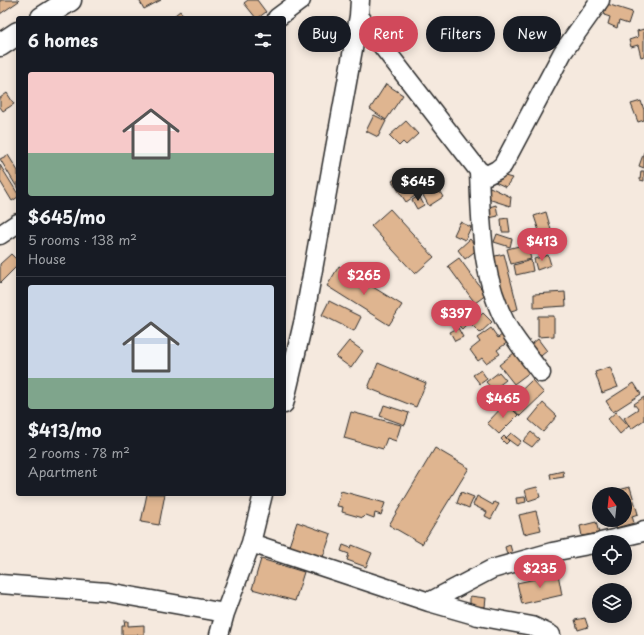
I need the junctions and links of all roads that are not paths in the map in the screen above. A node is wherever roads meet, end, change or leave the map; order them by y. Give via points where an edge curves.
1 (70, 0) edge
2 (301, 0) edge
3 (600, 0) edge
4 (359, 8) edge
5 (45, 16) edge
6 (281, 16) edge
7 (16, 34) edge
8 (0, 45) edge
9 (479, 171) junction
10 (16, 224) edge
11 (0, 235) edge
12 (541, 373) dead end
13 (286, 396) edge
14 (263, 496) edge
15 (644, 530) edge
16 (630, 535) edge
17 (251, 543) junction
18 (592, 544) edge
19 (0, 584) edge
20 (429, 602) junction
21 (225, 613) junction
22 (219, 635) edge
23 (551, 635) edge

1 - 5 highway
2 - 6 street
3 - 9 street via 563,52 503,165 486,174
4 - 9 street
4 - 13 street via 304,319
7 - 8 highway
9 - 12 street via 484,254 493,294 509,329
10 - 11 street
14 - 17 street
15 - 16 street
17 - 20 street
17 - 21 street
18 - 20 street via 492,569
19 - 21 street via 107,592
20 - 23 street via 478,616 532,626
21 - 22 street

